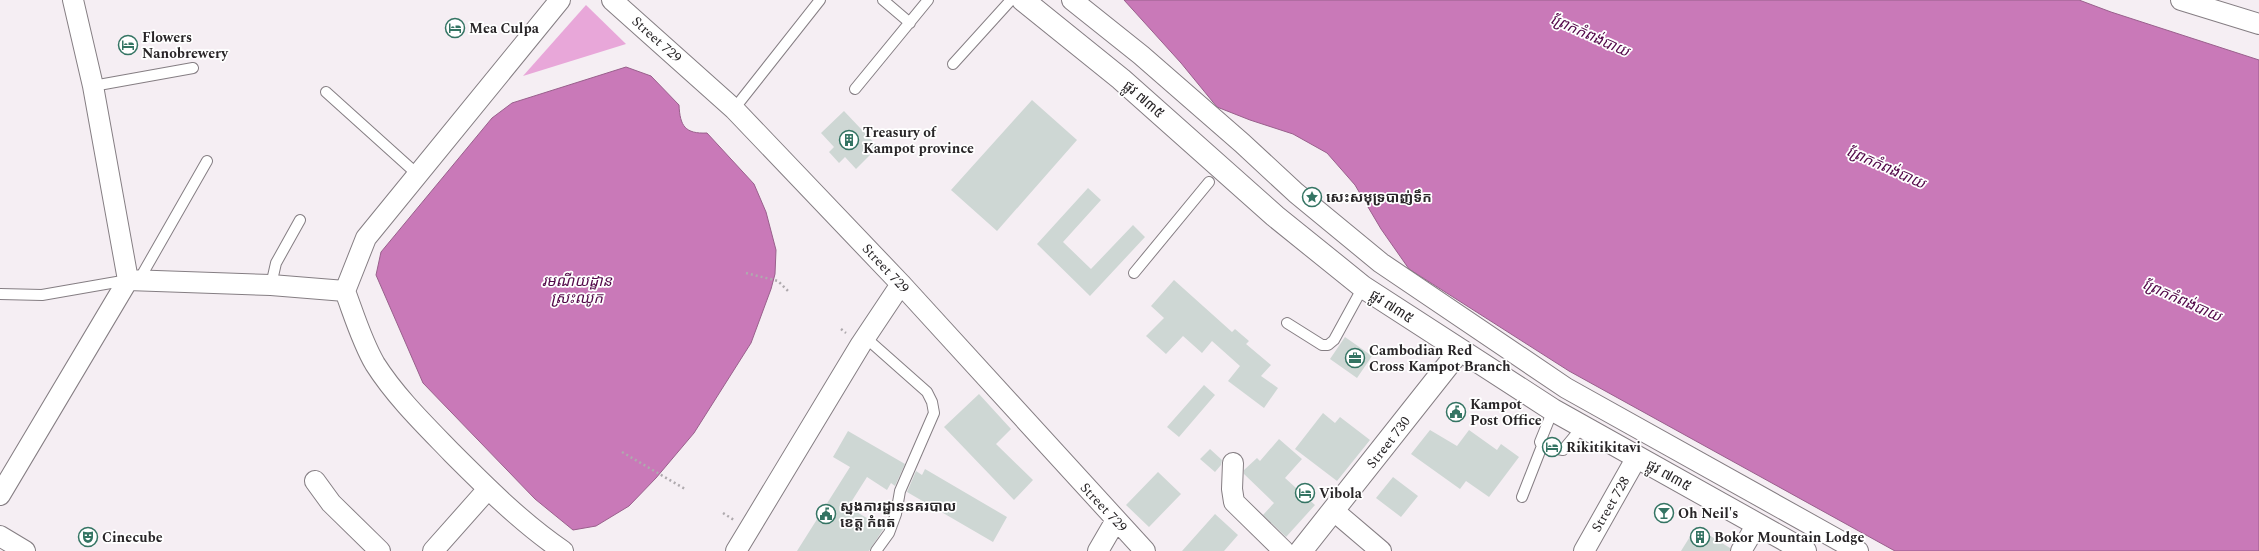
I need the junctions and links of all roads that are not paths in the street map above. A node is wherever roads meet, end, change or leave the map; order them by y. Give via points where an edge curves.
1 (73, 0) edge
2 (560, 0) edge
3 (612, 0) edge
4 (820, 0) edge
5 (883, 0) edge
6 (928, 0) edge
7 (1011, 0) edge
8 (1023, 0) edge
9 (1072, 0) edge
10 (2181, 0) edge
11 (910, 22) junction
12 (2259, 24) edge
13 (953, 64) dead end
14 (193, 68) dead end
15 (93, 86) junction
16 (855, 89) dead end
17 (326, 92) dead end
18 (734, 109) junction
19 (207, 160) dead end
20 (417, 174) junction
21 (1216, 174) junction
22 (300, 220) dead end
23 (1134, 273) dead end
24 (134, 280) junction
25 (901, 284) junction
26 (271, 285) junction
27 (1363, 287) junction
28 (345, 291) junction
29 (0, 294) edge
30 (1287, 323) dead end
31 (866, 338) junction
32 (1460, 350) junction
33 (1553, 410) junction
34 (1582, 426) junction
35 (1542, 446) junction
36 (1637, 457) junction
37 (1233, 463) dead end
38 (315, 481) dead end
39 (488, 489) junction
40 (0, 495) edge
41 (1522, 497) dead end
42 (1334, 511) junction
43 (1116, 520) junction
44 (1757, 524) junction
45 (0, 536) edge
46 (25, 551) edge
47 (380, 551) edge
48 (433, 551) edge
49 (563, 551) edge
50 (738, 551) edge
51 (876, 551) edge
52 (1098, 551) edge
53 (1145, 551) edge
54 (1284, 551) edge
55 (1301, 551) edge
56 (1380, 551) edge
57 (1584, 551) edge
58 (1741, 551) edge
59 (1805, 551) edge
60 (1858, 551) edge

1 - 15 street
2 - 20 street
3 - 18 street, Street 729
4 - 18 lane
5 - 11 lane
6 - 11 lane
7 - 13 lane
8 - 21 street, ផ្លូវ ៧៣៥ via 1121,79
9 - 60 street via 1141,55 1296,193 1381,263 1566,388
10 - 12 street
11 - 16 lane
14 - 15 lane
15 - 24 street
17 - 20 lane
18 - 25 street, Street 729
19 - 24 lane
20 - 28 street via 366,238
21 - 23 lane
21 - 27 street, ផ្លូវ ៧៣៥ via 1276,216
22 - 26 lane via 276,263
24 - 26 street
24 - 29 lane via 42,295
24 - 40 street
25 - 31 street
25 - 43 street, Street 729
26 - 28 street
27 - 30 lane via 1334,340 1328,345 1322,345
27 - 32 street, ផ្លូវ ៧៣៥
28 - 39 street via 374,363 418,417
31 - 50 street
31 - 51 lane via 927,392 934,413 900,491 889,533
32 - 33 street, ផ្លូវ ៧៣៥
32 - 42 street, Street 730
33 - 34 street, ផ្លូវ ៧៣៥
33 - 35 lane via 1541,437
34 - 35 lane via 1563,450
34 - 36 street, ផ្លូវ ៧៣៥
35 - 41 lane
36 - 44 street, ផ្លូវ ៧៣៥
36 - 57 street, Street 728
37 - 54 street via 1234,502
38 - 47 street via 332,503
39 - 48 street
39 - 49 street via 539,535
42 - 55 street, Street 730
42 - 56 street
43 - 52 street
43 - 53 street, Street 729
44 - 58 street
44 - 59 street, ផ្លូវ ៧៣៥
45 - 46 street

